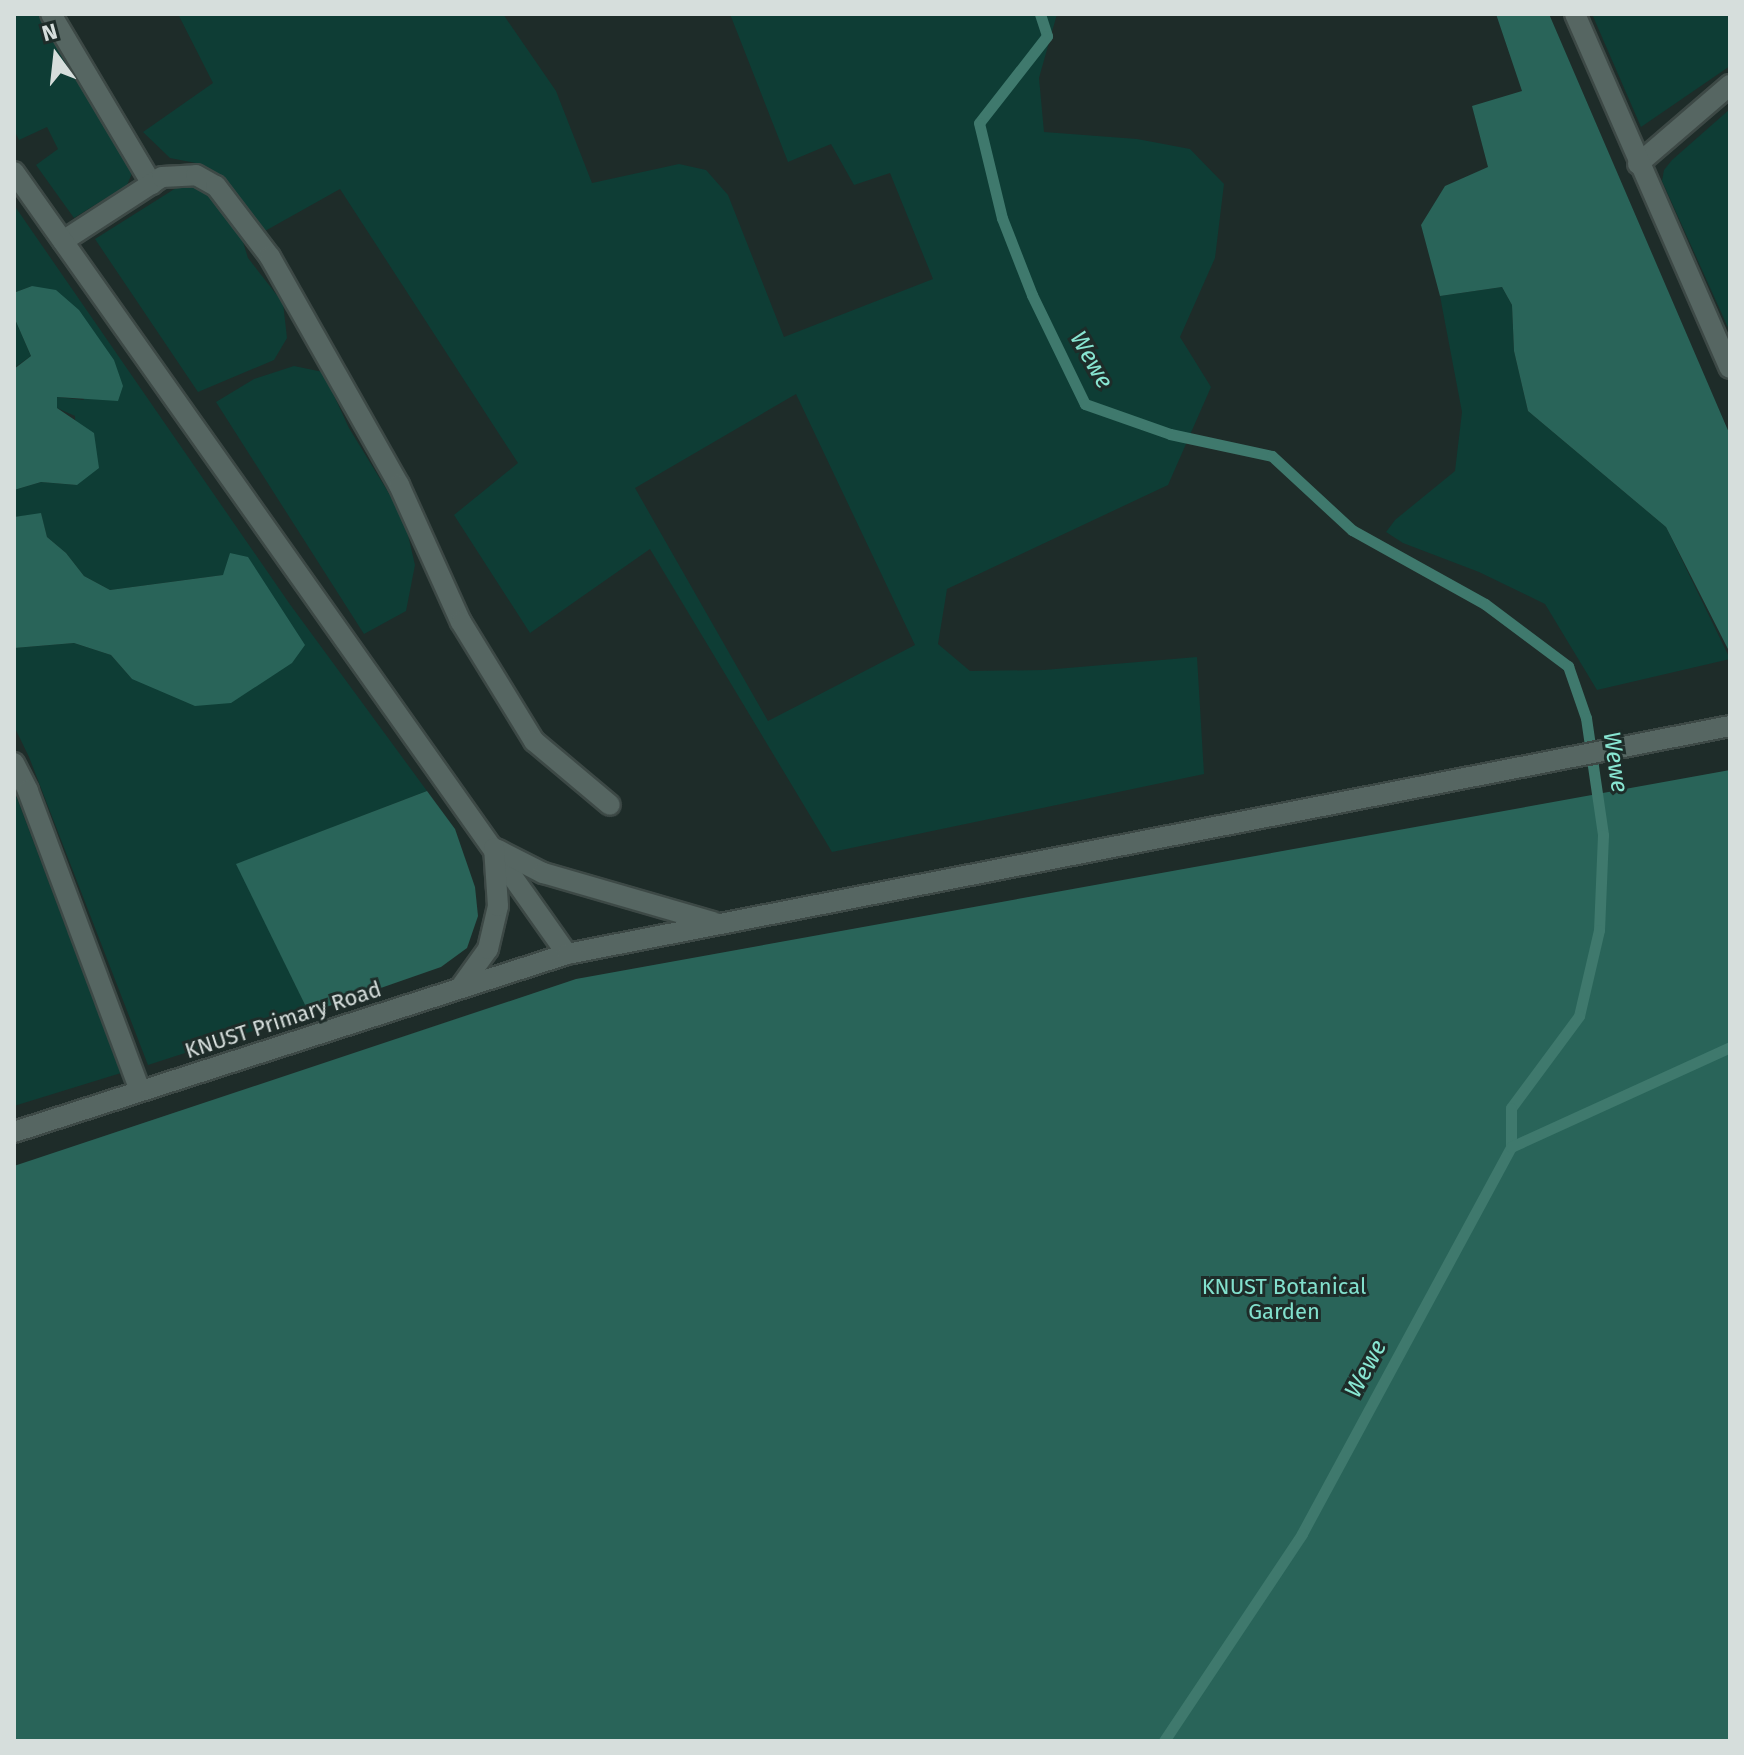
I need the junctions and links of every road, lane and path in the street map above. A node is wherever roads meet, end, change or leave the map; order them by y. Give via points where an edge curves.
1 (51, 14) edge
2 (1575, 14) edge
3 (1730, 85) edge
4 (1638, 164) junction
5 (14, 172) edge
6 (152, 184) junction
7 (63, 241) junction
8 (1730, 368) edge
9 (1730, 726) edge
10 (14, 763) edge
11 (610, 805) dead end
12 (494, 848) junction
13 (721, 924) junction
14 (567, 954) junction
15 (460, 988) junction
16 (140, 1091) junction
17 (14, 1132) edge

1 - 6 street
2 - 4 street
3 - 4 street
4 - 8 street
5 - 7 street
6 - 7 street
6 - 11 street via 162,177 196,175 216,186 270,257 399,485 461,622 534,741
7 - 12 street
9 - 13 street, KNUST Primary Road
10 - 16 street
12 - 13 street via 543,873
12 - 14 street
12 - 15 street via 498,906 488,949
13 - 14 street, KNUST Primary Road
14 - 15 street, KNUST Primary Road
15 - 16 street, KNUST Primary Road
16 - 17 street, KNUST Primary Road

